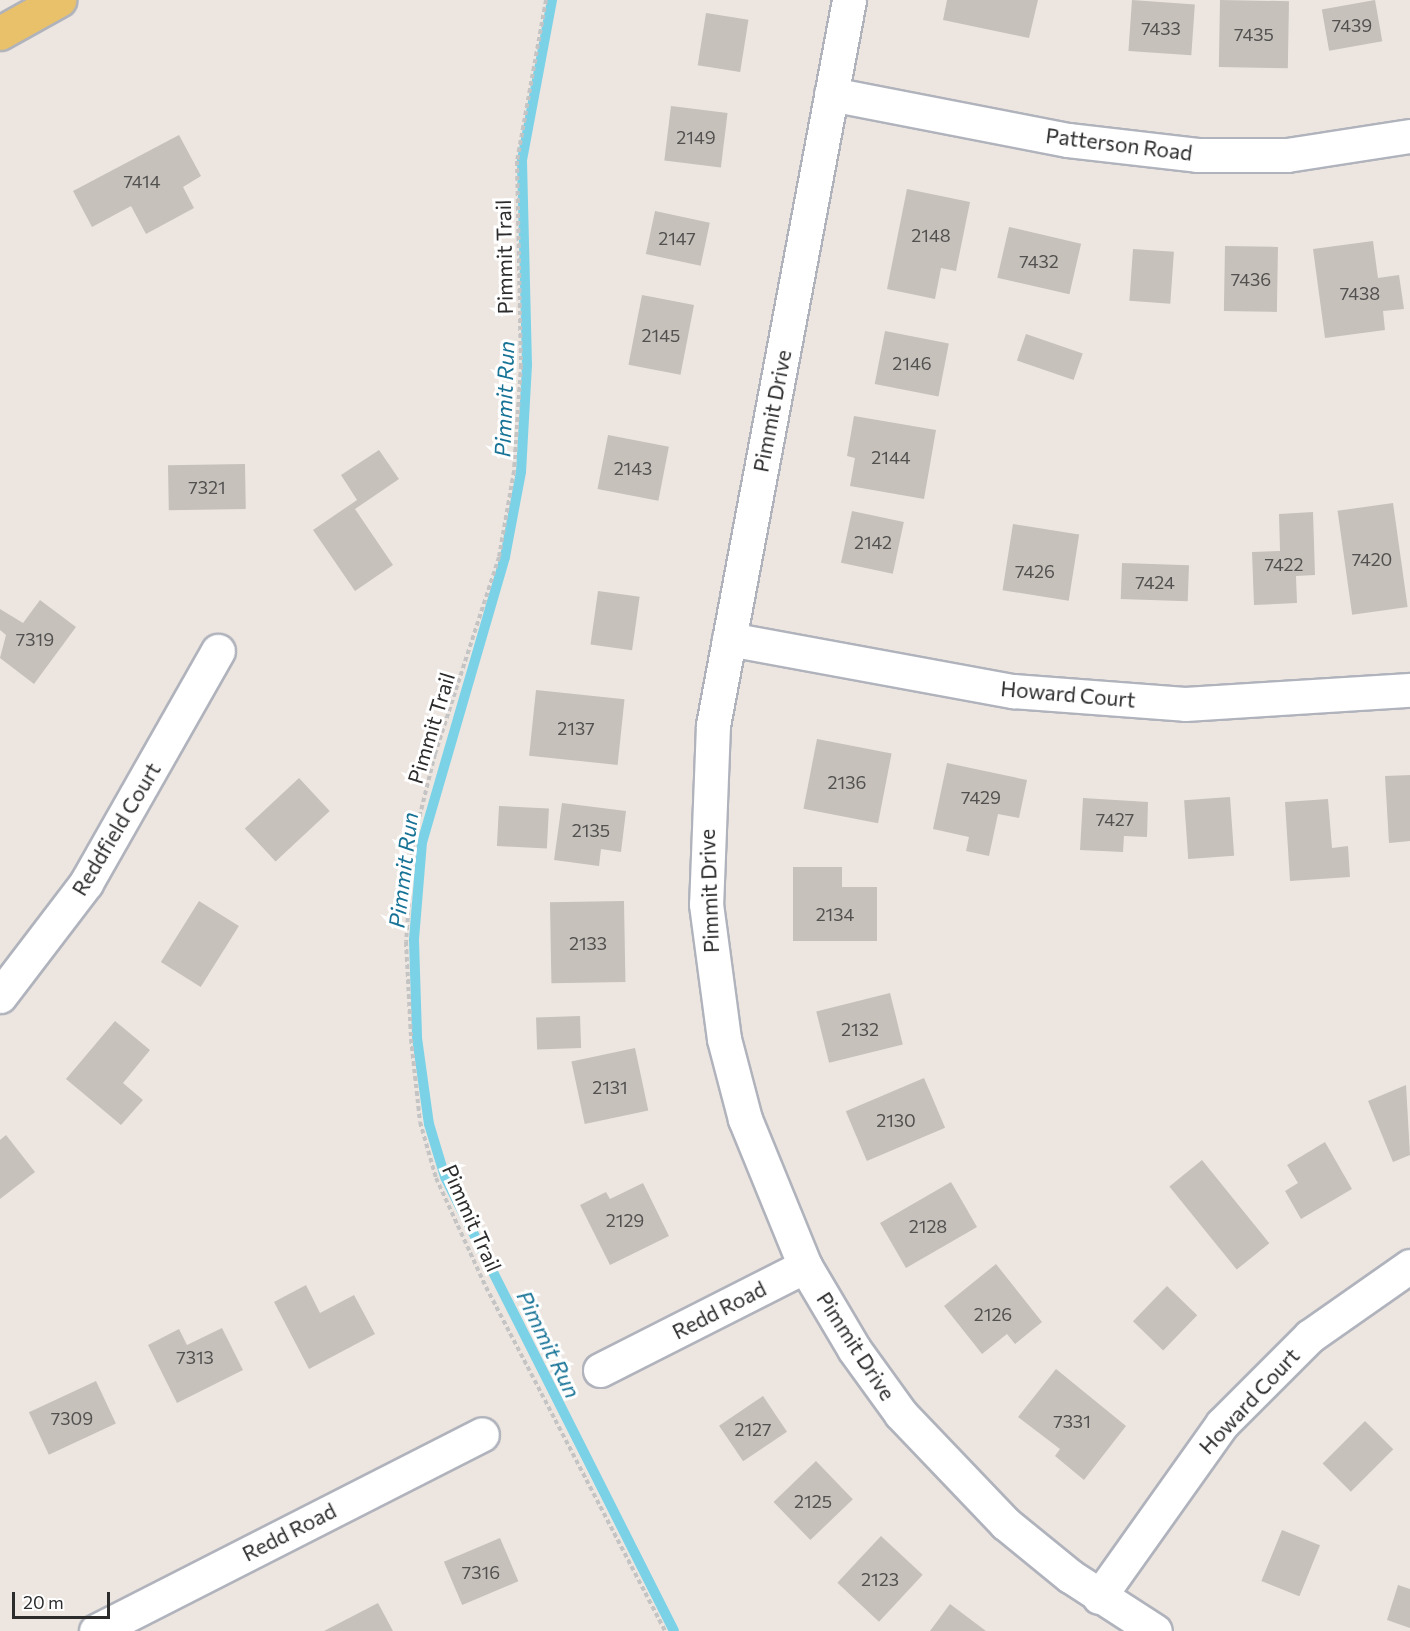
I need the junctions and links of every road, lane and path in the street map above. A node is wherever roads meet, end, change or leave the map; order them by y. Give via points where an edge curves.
1 (59, 0) edge
2 (546, 0) edge
3 (849, 0) edge
4 (0, 33) edge
5 (831, 94) junction
6 (1410, 136) edge
7 (729, 639) junction
8 (218, 651) dead end
9 (1410, 690) edge
10 (0, 996) edge
11 (805, 1266) junction
12 (1410, 1266) edge
13 (600, 1370) dead end
14 (482, 1434) dead end
15 (1099, 1597) junction
16 (96, 1631) edge
17 (665, 1631) edge
18 (1155, 1631) edge

1 - 4 main road
2 - 17 path, Pimmit Trail via 517,161 521,365 514,471 499,557 435,754 413,843 406,942 411,1039 420,1122 436,1178 486,1287
3 - 5 street, Pimmit Drive
5 - 6 street, Patterson Road via 1068,140 1197,155 1287,155
5 - 7 street, Pimmit Drive
7 - 9 street, Howard Court via 1013,691 1151,701 1318,699
7 - 11 street, Pimmit Drive via 713,725 706,813 714,982 745,1119
8 - 10 street, Reddfield Court via 86,883
11 - 13 street, Redd Road
11 - 15 street, Pimmit Drive via 854,1349 901,1414 1005,1523
12 - 15 street, Howard Court via 1310,1336 1222,1424
14 - 16 street, Redd Road
15 - 18 street, Pimmit Drive

